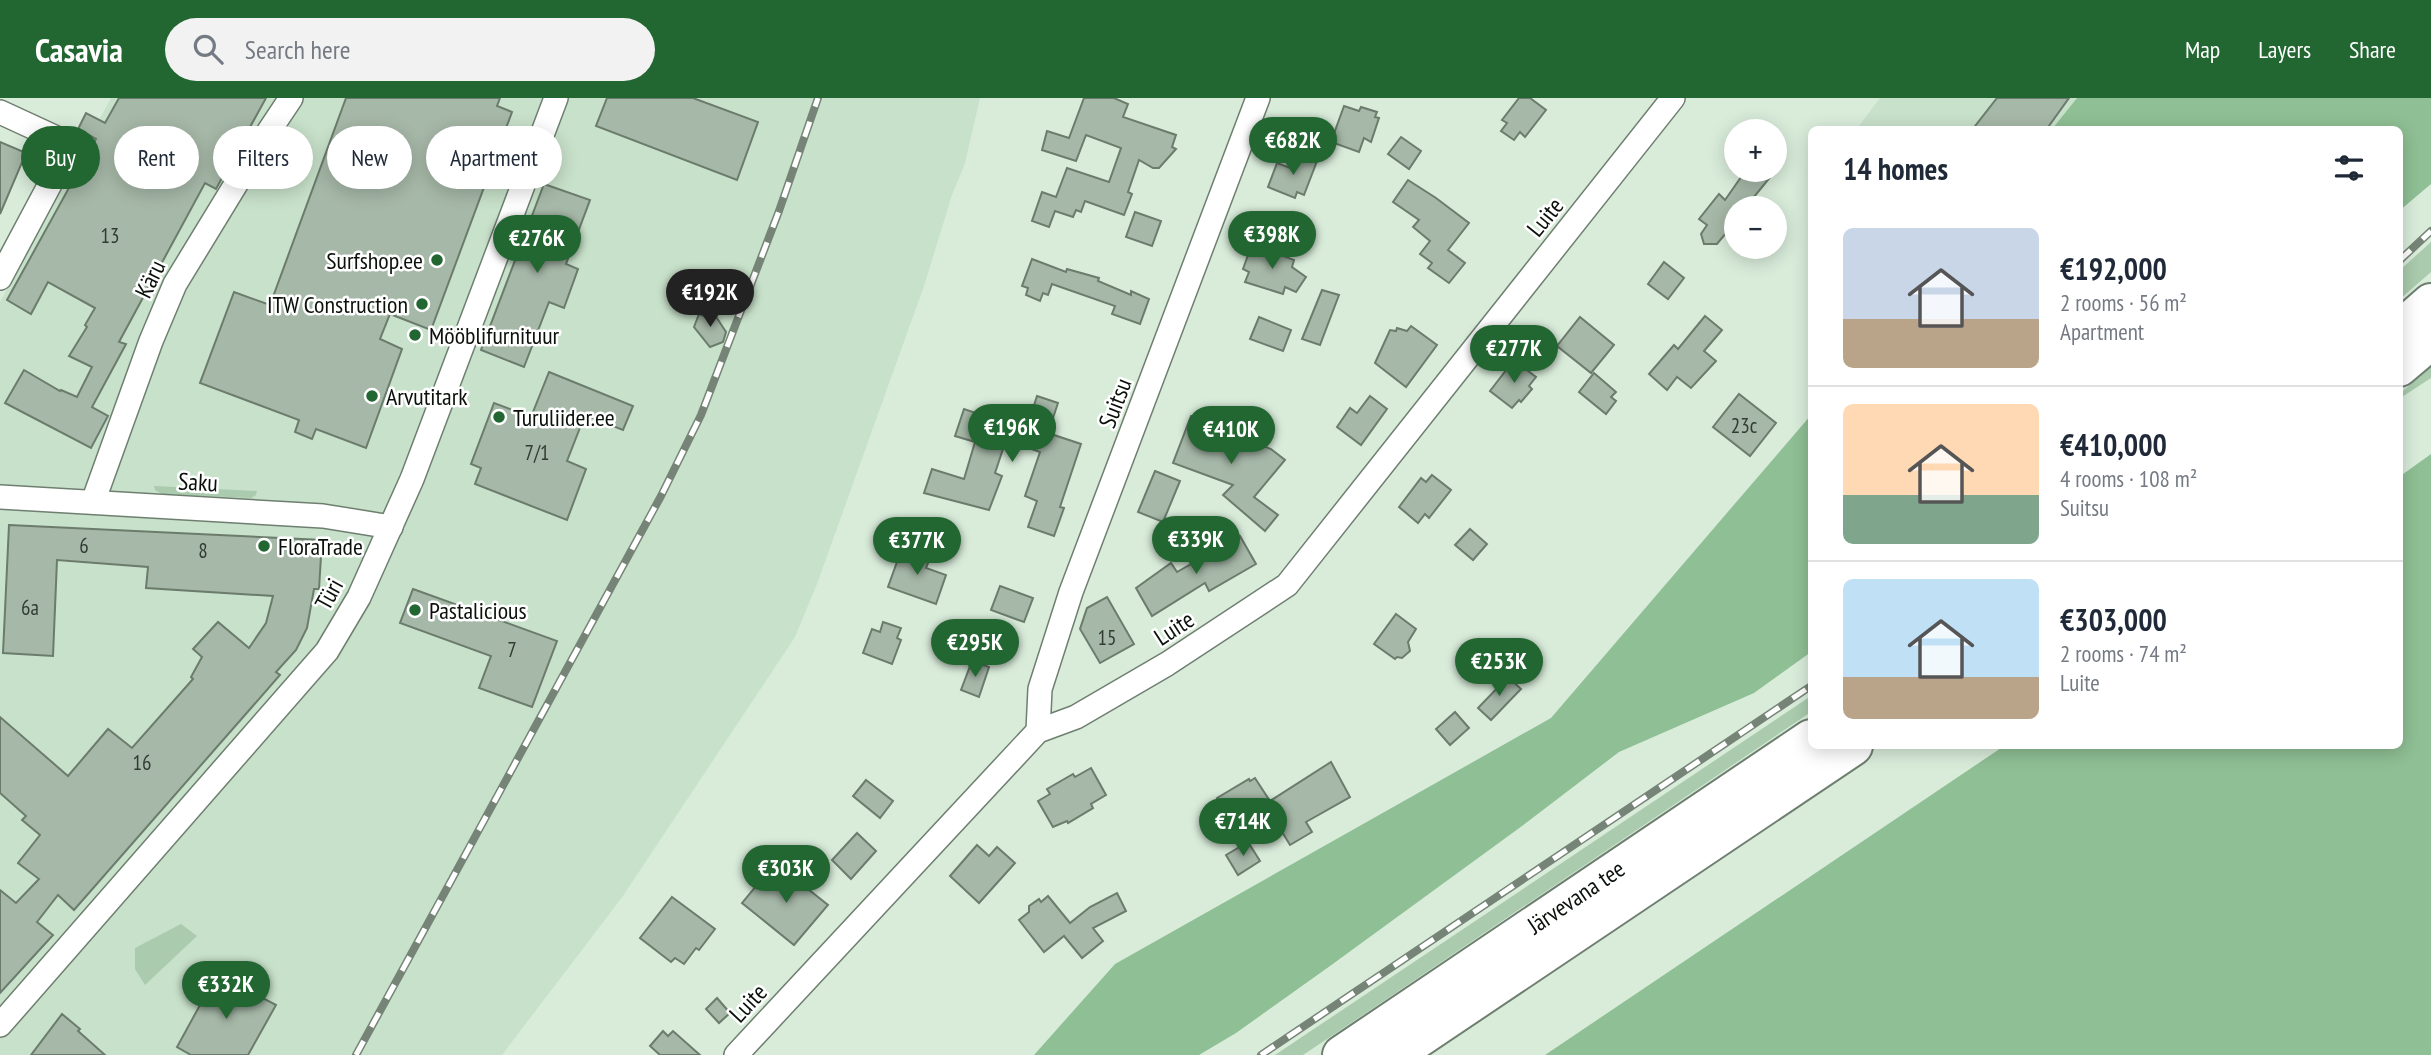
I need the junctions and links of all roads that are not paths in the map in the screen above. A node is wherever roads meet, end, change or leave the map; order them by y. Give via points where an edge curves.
1 (291, 98) edge
2 (556, 98) edge
3 (1258, 98) edge
4 (1673, 98) edge
5 (0, 112) edge
6 (0, 278) edge
7 (2431, 303) edge
8 (2403, 328) edge
9 (2431, 340) edge
10 (2403, 364) edge
11 (0, 496) edge
12 (93, 502) junction
13 (391, 527) junction
14 (1038, 731) junction
15 (1808, 741) edge
16 (1849, 749) edge
17 (0, 1025) edge
18 (736, 1055) edge
19 (1342, 1055) edge
20 (1393, 1055) edge

1 - 12 street, Käru via 174,284
2 - 13 street, Türi
3 - 14 street, Suitsu via 1071,592 1040,689
4 - 14 street, Luite via 1287,585 1167,664 1076,717
5 - 6 street via 65,142 65,156
7 - 8 highway
9 - 10 highway
11 - 12 street, Saku
12 - 13 street, Saku via 323,516
13 - 17 street, Türi via 359,597 327,651
14 - 18 street, Luite
15 - 19 highway, Järvevana tee
16 - 20 highway, Järvevana tee

